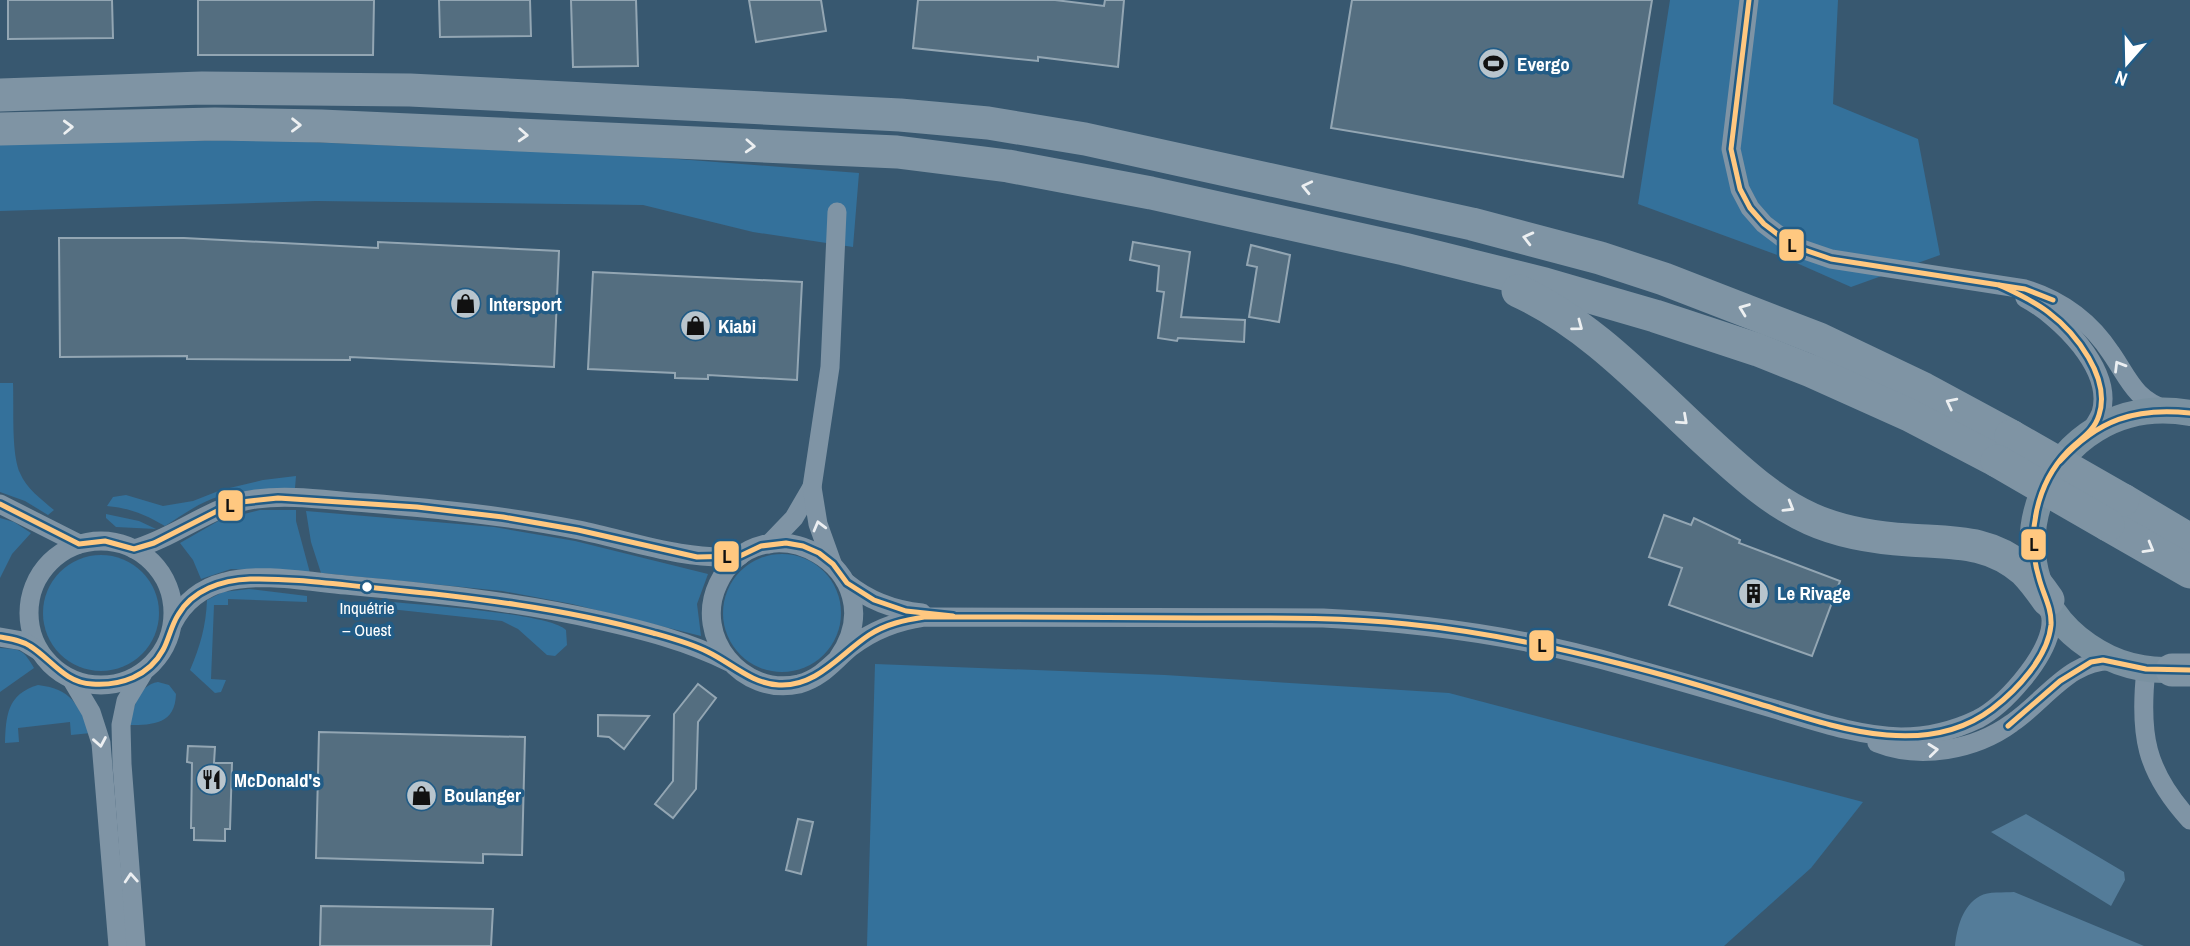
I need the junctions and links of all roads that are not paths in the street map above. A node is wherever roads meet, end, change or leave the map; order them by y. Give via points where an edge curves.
1 (1749, 0) edge
2 (0, 94) edge
3 (0, 129) edge
4 (837, 212) dead end
5 (1404, 249) junction
6 (1999, 285) junction
7 (2179, 412) edge
8 (2090, 432) junction
9 (2004, 449) junction
10 (812, 487) junction
11 (0, 504) edge
12 (2115, 512) junction
13 (2190, 540) edge
14 (79, 544) junction
15 (769, 544) junction
16 (134, 549) junction
17 (740, 556) junction
18 (832, 564) junction
19 (2190, 572) edge
20 (846, 583) junction
21 (2048, 600) junction
22 (943, 616) junction
23 (173, 624) junction
24 (0, 637) edge
25 (39, 651) junction
26 (838, 659) junction
27 (2118, 662) junction
28 (730, 663) junction
29 (2174, 669) edge
30 (144, 672) junction
31 (72, 680) junction
32 (1844, 729) junction
33 (2190, 820) edge
34 (118, 946) edge
35 (136, 946) edge

1 - 6 street via 1731,149 1740,189 1764,224 1793,246 1831,260
9 -> 2 highway via 1934,394 1819,339 1664,279 1472,224 1073,137 900,115 410,90 214,88
3 -> 5 highway via 310,126 897,152 1071,177
4 - 10 street via 830,379
5 - 9 highway via 1621,306 1758,350 1909,415
5 -> 21 highway via 1503,284 1563,315 1751,481 1791,509 1852,533 1956,541 1986,548 2026,572
7 -> 6 street via 2143,398 2075,312 2041,294
6 - 8 street via 2047,312 2083,350 2102,397 2101,413
7 - 8 street via 2127,415
8 - 21 street via 2053,471 2037,508 2033,548
9 - 12 highway, bridge
10 - 15 street via 794,518
18 -> 10 street
11 - 14 street
12 - 13 highway
12 -> 19 highway
14 - 16 street via 112,542
14 - 25 street via 54,558 33,588 29,616
15 - 17 street
15 - 18 street via 803,546
16 - 17 street via 225,507 289,498 465,511 696,557
16 - 23 street via 152,562 165,580
17 - 28 street via 721,576 710,612 715,639
18 - 20 street
20 - 22 street via 891,607
20 - 26 street via 853,626
21 - 27 street via 2082,642
21 - 32 street via 2052,622 2040,654 2013,690 1980,718 1919,736 1879,736
22 - 26 street via 907,619 883,627
22 - 32 street via 1323,618 1461,630 1585,654
23 - 28 street via 191,599 215,585 245,579 303,582 538,608 676,640
23 - 30 street via 164,649
24 - 25 street via 23,641
25 - 31 street
26 - 28 street via 816,677 788,685 760,682
27 - 29 street
32 -> 27 street via 1901,751 1958,746 2014,722 2053,687 2091,662
29 - 33 street via 2144,736 2165,789
30 - 31 street via 109,685
35 -> 30 street via 121,725 129,693
31 -> 34 street via 91,712 101,743

